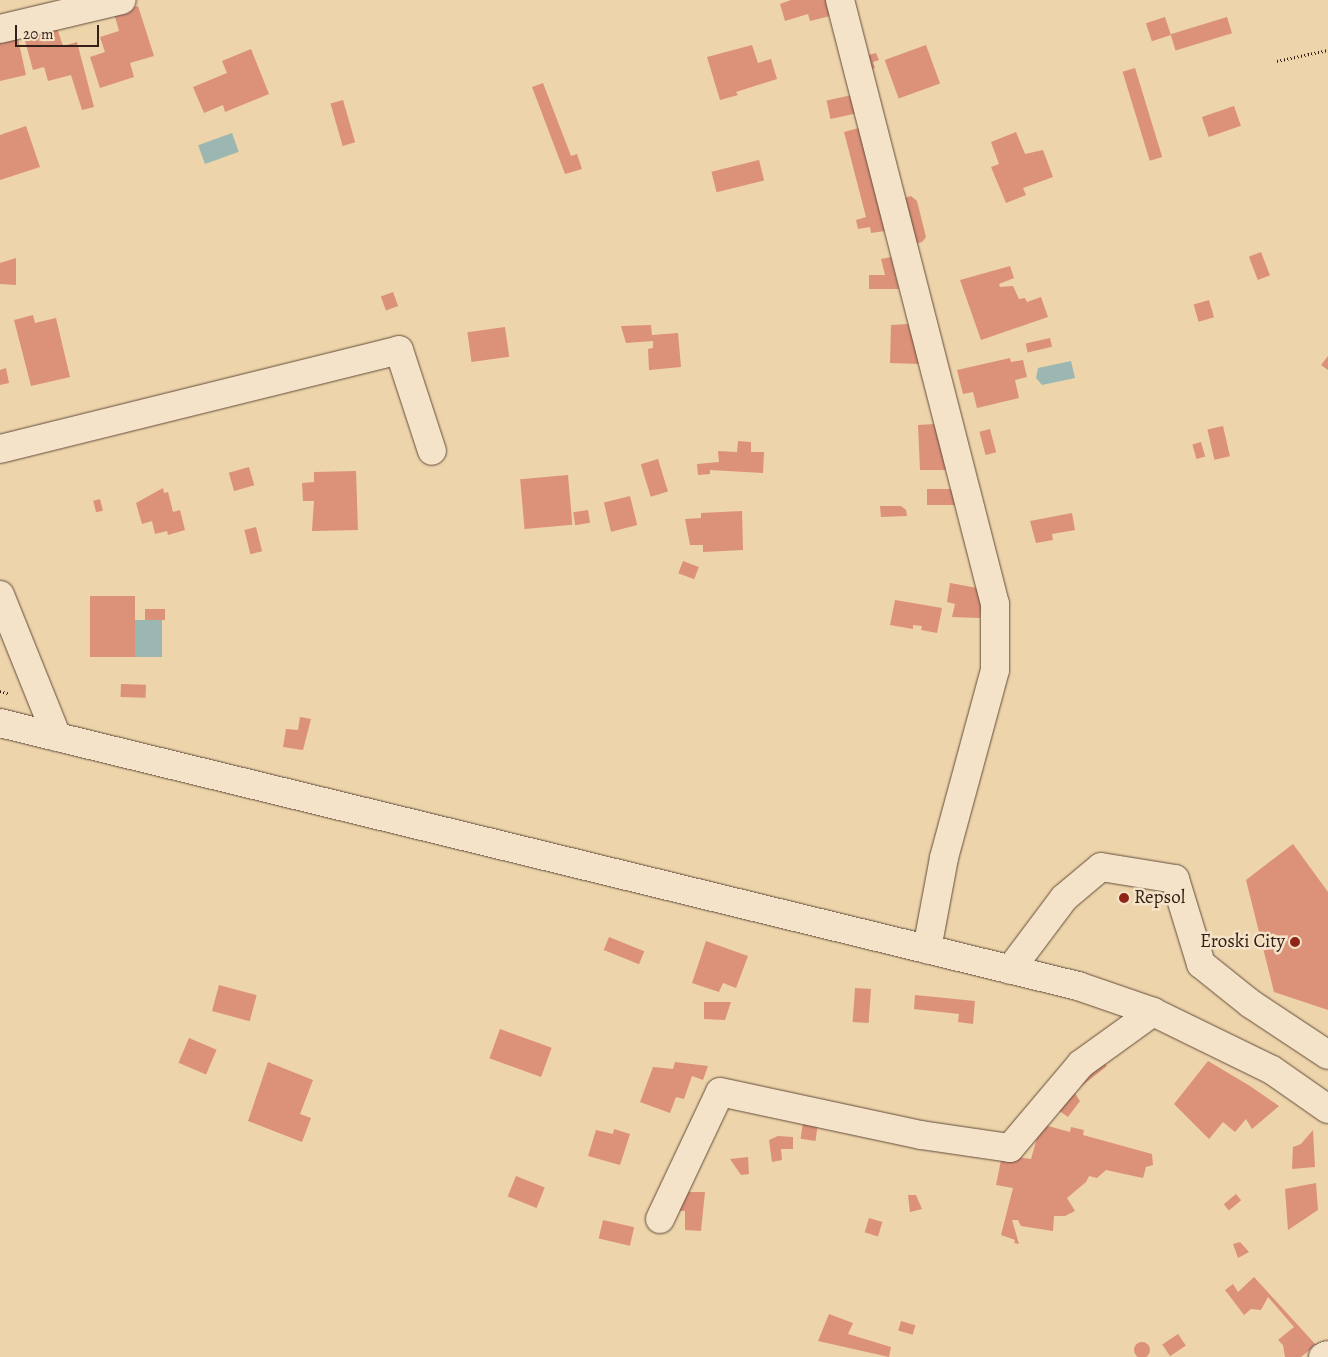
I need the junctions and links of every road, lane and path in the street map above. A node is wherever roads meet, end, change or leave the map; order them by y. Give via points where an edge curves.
1 (122, 0) edge
2 (840, 0) edge
3 (0, 29) edge
4 (1328, 50) edge
5 (1277, 61) dead end
6 (0, 449) edge
7 (432, 451) dead end
8 (0, 595) edge
9 (0, 723) edge
10 (57, 737) junction
11 (927, 949) junction
12 (1010, 970) junction
13 (1153, 1012) junction
14 (1328, 1055) edge
15 (1328, 1109) edge
16 (660, 1219) dead end
17 (1328, 1355) edge
18 (1323, 1357) edge

1 - 3 street
2 - 11 street via 995,604 995,670 944,858
4 - 5 path
6 - 7 street via 399,350
8 - 10 street
9 - 10 street
10 - 11 street
11 - 12 street
12 - 13 street via 1078,986
12 - 14 street via 1064,898 1101,867 1175,879 1201,964 1251,1004
13 - 15 street via 1272,1070
13 - 16 street via 1081,1064 1010,1148 921,1135 720,1092
17 - 18 street

